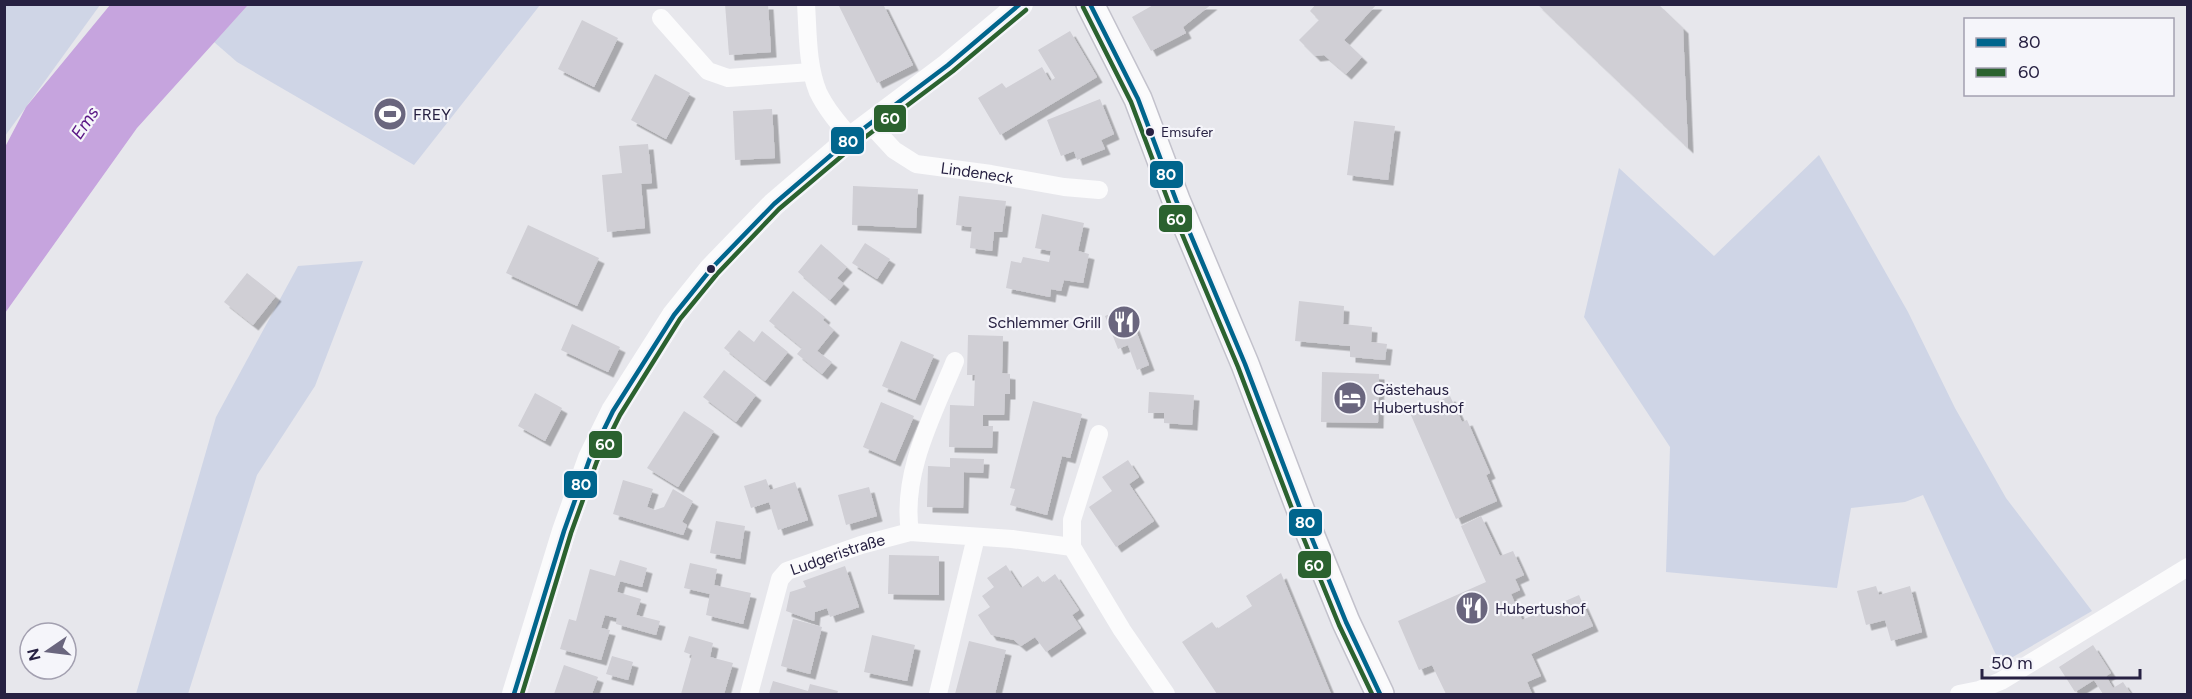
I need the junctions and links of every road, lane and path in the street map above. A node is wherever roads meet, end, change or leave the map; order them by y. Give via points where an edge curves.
1 (806, 4) edge
2 (1021, 4) edge
3 (1090, 4) edge
4 (661, 18) dead end
5 (811, 72) junction
6 (861, 131) junction
7 (1099, 190) dead end
8 (955, 361) dead end
9 (1099, 434) dead end
10 (910, 532) junction
11 (976, 537) junction
12 (1072, 548) junction
13 (2187, 567) edge
14 (2004, 688) edge
15 (514, 694) edge
16 (748, 694) edge
17 (938, 694) edge
18 (1166, 694) edge
19 (1380, 694) edge
20 (1959, 694) edge

1 - 5 street, Lindeneck
2 - 6 street
3 - 19 main road via 1138,99 1304,519
4 - 5 street via 708,71 728,78
5 - 6 street, Lindeneck via 827,107
6 - 7 street, Lindeneck via 916,164
6 - 15 street via 774,204 711,269 674,315 624,393 582,478
8 - 10 street via 919,449 907,510
9 - 12 street via 1072,520
10 - 11 street, Ludgeristraße
10 - 16 street, Ludgeristraße via 787,571 780,579
11 - 12 street, Ludgeristraße
11 - 17 street
12 - 18 street
13 - 14 street
14 - 20 street

